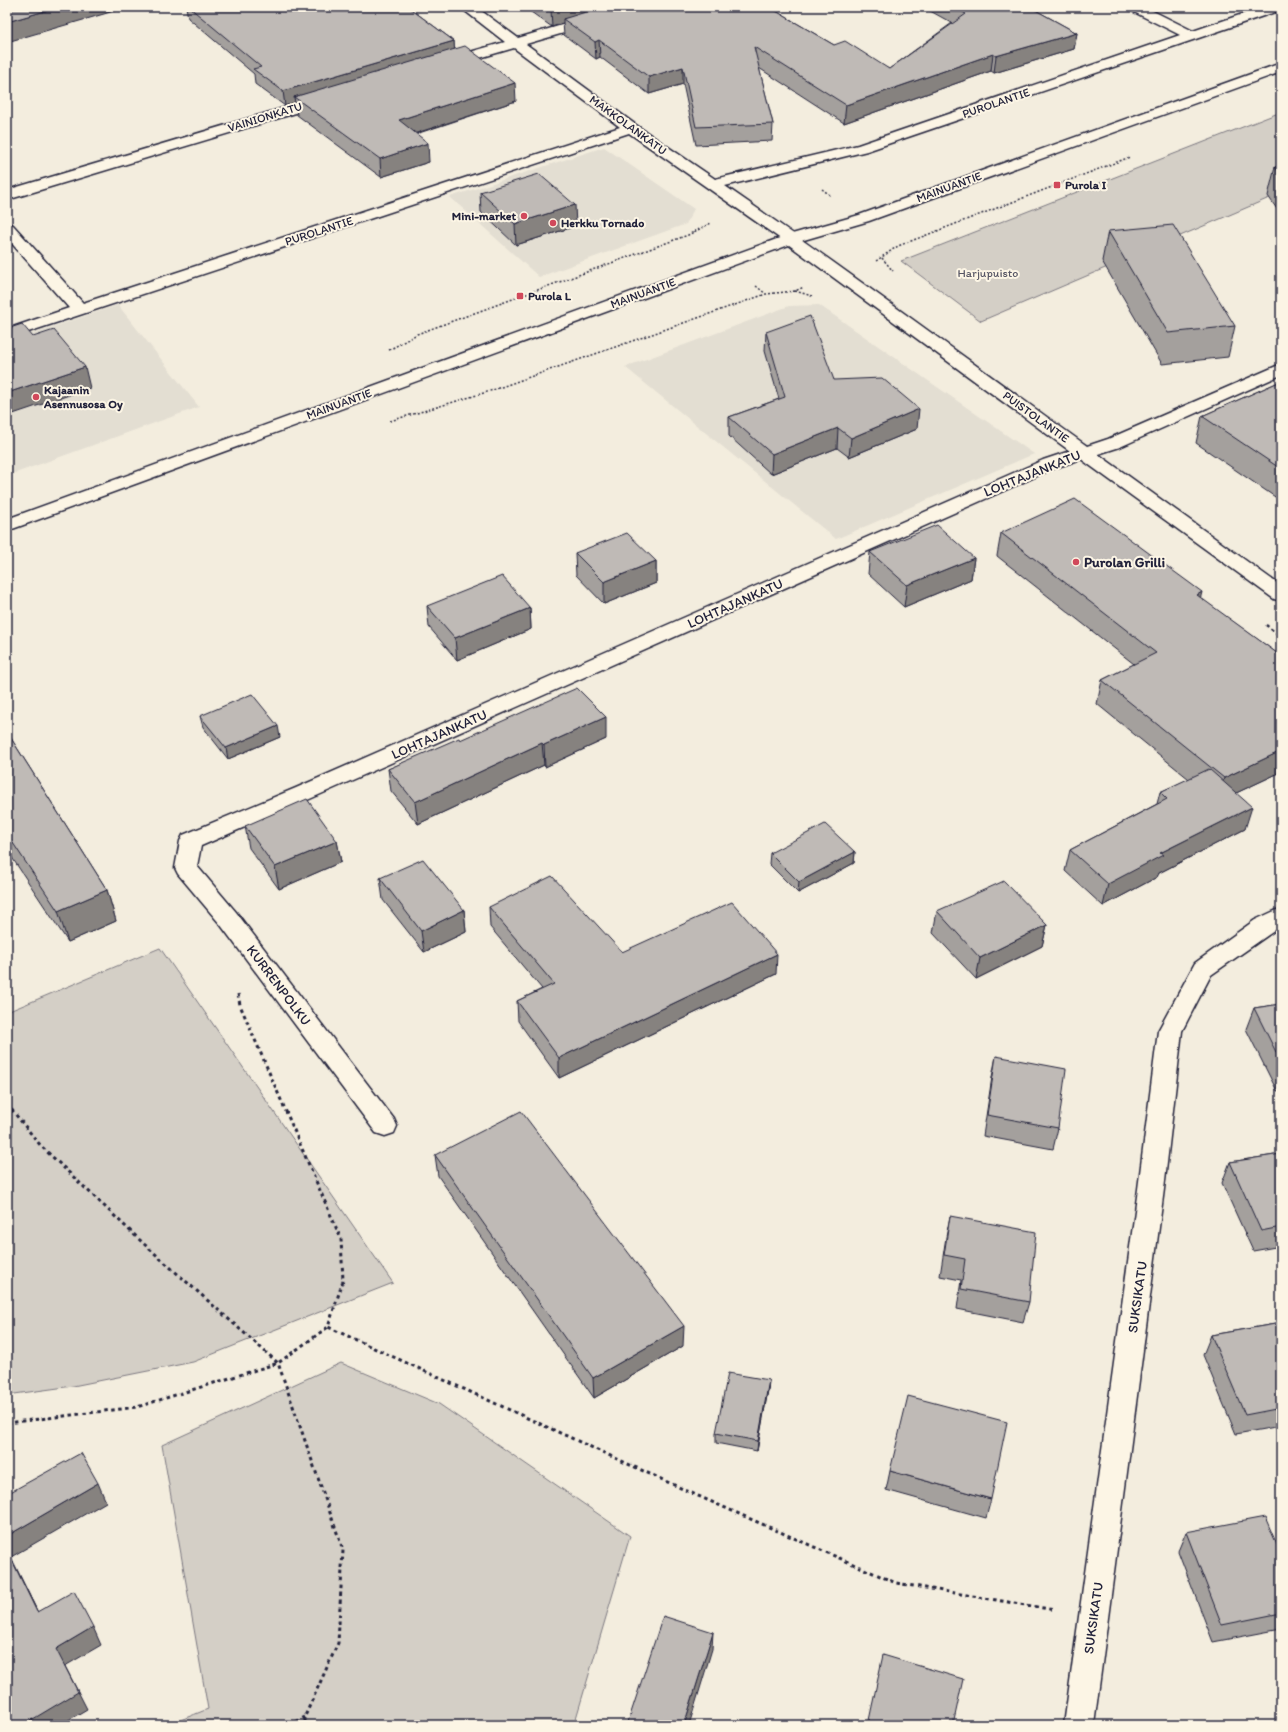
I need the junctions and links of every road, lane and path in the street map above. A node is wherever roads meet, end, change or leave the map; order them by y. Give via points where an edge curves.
1 (467, 7) edge
2 (638, 7) edge
3 (1136, 7) edge
4 (1276, 7) edge
5 (1193, 36) junction
6 (517, 43) junction
7 (1281, 67) edge
8 (430, 68) edge
9 (340, 95) edge
10 (631, 128) junction
11 (712, 185) junction
12 (822, 189) dead end
13 (7, 195) edge
14 (835, 198) dead end
15 (7, 228) edge
16 (791, 239) junction
17 (754, 284) dead end
18 (766, 294) dead end
19 (80, 310) junction
20 (7, 334) edge
21 (1281, 369) edge
22 (1084, 452) junction
23 (7, 525) edge
24 (1281, 595) edge
25 (191, 841) joint
26 (1281, 916) edge
27 (238, 991) dead end
28 (7, 1104) edge
29 (385, 1126) dead end
30 (328, 1327) junction
31 (278, 1363) junction
32 (7, 1424) edge
33 (1093, 1617) junction
34 (305, 1716) junction
35 (290, 1725) edge
36 (305, 1725) edge
37 (1079, 1725) edge

1 - 6 street, MAKKOLANKATU
2 - 6 street
3 - 5 street
4 - 5 street, PUROLANTIE
5 - 11 street, PUROLANTIE via 862,148
6 - 8 street
6 - 10 street, MAKKOLANKATU
7 - 16 street, MAINUANTIE via 864,218
9 - 13 street, VAINIONKATU
10 - 11 street, MAKKOLANKATU
10 - 19 street, PUROLANTIE
11 - 16 street, MAKKOLANKATU
12 - 14 path
15 - 19 street
16 - 22 street, PUISTOLANTIE
16 - 23 street, MAINUANTIE
17 - 18 path
19 - 20 street, PUROLANTIE
21 - 22 street, LOHTAJANKATU via 1114,443
22 - 24 street, PUISTOLANTIE
22 - 25 street, LOHTAJANKATU via 1049,464
25 - 29 street, KURRENPOLKU via 186,868 228,918
26 - 33 street, SUKSIKATU via 1203,969 1170,1031
27 - 30 path via 240,1005 341,1239 343,1281
28 - 31 path via 41,1146 138,1239
30 - 31 path
30 - 33 path via 896,1583
31 - 32 path via 137,1407
31 - 34 path via 342,1550 338,1643
33 - 37 street, SUKSIKATU
34 - 35 path
34 - 36 path

